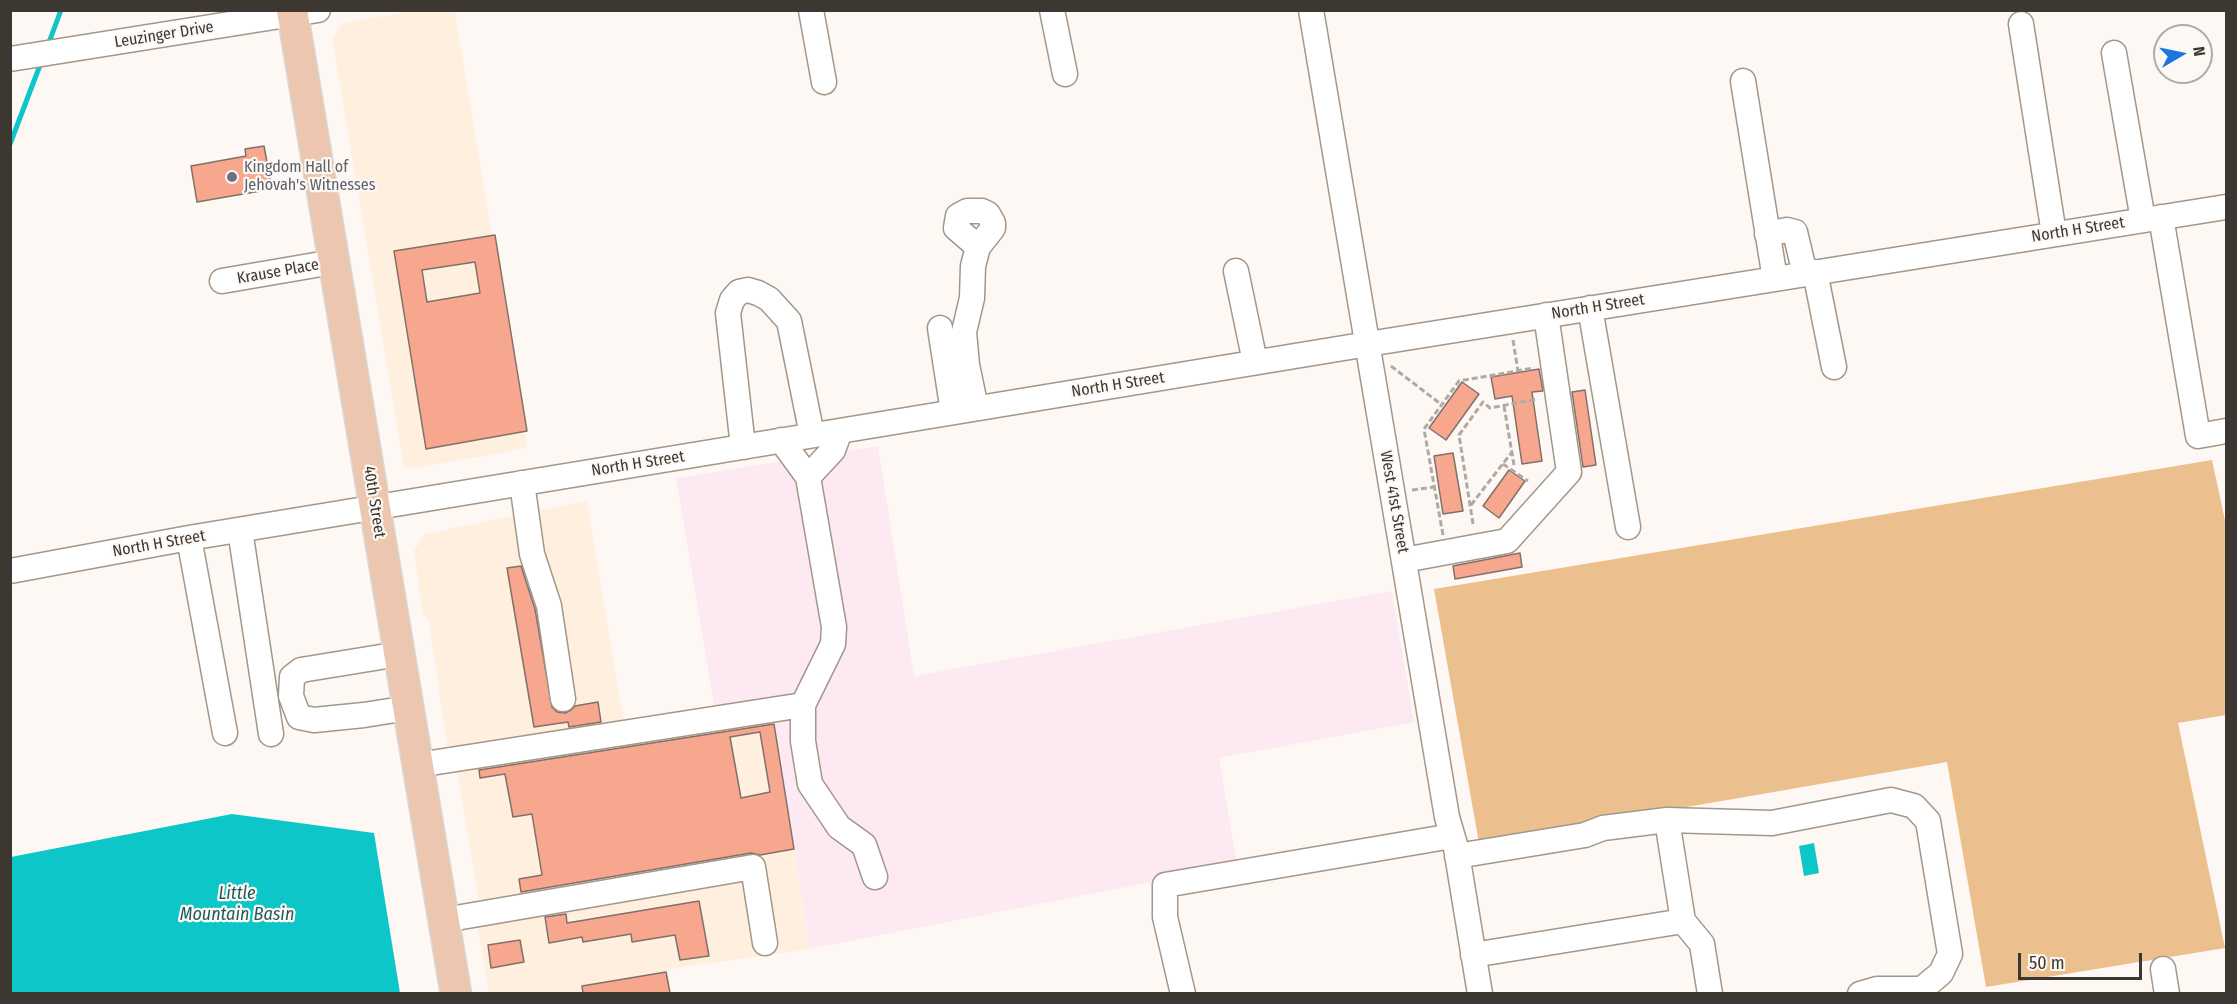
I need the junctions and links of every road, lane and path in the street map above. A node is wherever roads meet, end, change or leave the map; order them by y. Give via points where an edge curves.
1 (811, 10) edge
2 (1053, 10) edge
3 (1311, 10) edge
4 (301, 12) edge
5 (2021, 24) dead end
6 (2114, 53) dead end
7 (22, 57) edge
8 (1065, 74) dead end
9 (1743, 81) dead end
10 (824, 82) dead end
11 (2226, 207) edge
12 (2152, 218) junction
13 (1767, 234) junction
14 (2054, 234) junction
15 (978, 247) dead end
16 (333, 262) junction
17 (1236, 271) dead end
18 (1810, 273) junction
19 (1775, 279) junction
20 (222, 281) dead end
21 (1590, 308) junction
22 (1546, 315) junction
23 (940, 328) dead end
24 (1513, 338) dead end
25 (1368, 344) junction
26 (1255, 362) junction
27 (1389, 365) dead end
28 (1553, 365) junction
29 (1834, 367) dead end
30 (1518, 371) junction
31 (1558, 396) junction
32 (1442, 405) junction
33 (1504, 406) junction
34 (965, 410) junction
35 (840, 431) junction
36 (2226, 432) edge
37 (812, 435) junction
38 (781, 441) junction
39 (743, 447) junction
40 (1512, 452) junction
41 (1503, 464) junction
42 (1514, 465) dead end
43 (808, 477) junction
44 (1528, 481) dead end
45 (522, 483) junction
46 (1434, 487) junction
47 (1406, 491) dead end
48 (1470, 506) junction
49 (375, 507) junction
50 (1473, 524) dead end
51 (1628, 527) dead end
52 (240, 530) junction
53 (189, 538) junction
54 (1446, 552) junction
55 (1404, 560) junction
56 (10, 571) edge
57 (399, 654) junction
58 (563, 699) dead end
59 (803, 705) junction
60 (408, 708) junction
61 (225, 733) dead end
62 (271, 734) dead end
63 (418, 765) junction
64 (1667, 820) junction
65 (1455, 846) junction
66 (875, 877) dead end
67 (444, 920) junction
68 (1683, 921) junction
69 (765, 943) dead end
70 (1473, 955) junction
71 (2163, 969) dead end
72 (456, 993) edge
73 (1183, 993) edge
74 (1480, 993) edge
75 (1710, 993) edge
76 (1860, 993) edge
77 (2167, 993) edge

1 - 10 street
2 - 8 street
3 - 25 street, West 41st Street
4 - 7 street, Leuzinger Drive
4 - 16 main road, 40th Street
5 - 14 street
6 - 12 street
9 - 13 street
11 - 12 street, North H Street
12 - 14 street, North H Street
12 - 36 street via 2198,436
13 - 18 street via 1796,232
13 - 19 street
14 - 18 street, North H Street
15 - 34 street via 964,332
16 - 20 street, Krause Place
16 - 49 main road, 40th Street
17 - 26 street
18 - 19 street, North H Street
18 - 29 street
19 - 21 street, North H Street
21 - 22 street, North H Street
21 - 51 street
22 - 25 street, North H Street
22 - 28 street
23 - 34 street
24 - 30 path
25 - 26 street, North H Street
25 - 55 street, West 41st Street
26 - 34 street, North H Street
27 - 32 path
28 - 30 path
28 - 31 street
30 - 32 path via 1459,381
31 - 33 path
31 - 54 street via 1569,472 1507,541
32 - 46 path via 1424,429
33 - 40 path
33 - 48 path via 1490,408 1483,402 1459,435
34 - 35 street, North H Street
35 - 37 street, North H Street
35 - 43 street via 833,450
37 - 38 street, North H Street
37 - 39 street via 789,321 769,299 748,290 739,292 732,300 728,313
38 - 39 street, North H Street
38 - 43 street
39 - 45 street, North H Street
40 - 41 path
40 - 42 path
41 - 44 path
41 - 48 path
43 - 59 street via 834,627 833,644
45 - 49 street, North H Street
45 - 58 street via 532,554 549,606
46 - 47 path
46 - 54 path
48 - 50 path
49 - 52 street, North H Street
49 - 57 main road, 40th Street
52 - 53 street, North H Street
52 - 62 street
53 - 56 street, North H Street
53 - 61 street
54 - 55 street
55 - 65 street, West 41st Street
57 - 60 main road, 40th Street
57 - 60 street via 301,670 292,677 291,696 299,717 314,720
59 - 63 street
59 - 66 street via 803,741 810,784 839,827 864,845
60 - 63 main road, 40th Street
63 - 67 main road, 40th Street
64 - 65 street via 1603,828 1585,835
64 - 68 street
64 - 76 street via 1772,823 1891,800 1914,806 1928,821 1950,954 1941,973 1922,989
65 - 70 street, West 41st Street
65 - 73 street via 1165,885 1165,917
67 - 69 street via 753,867
67 - 72 main road, 40th Street
68 - 70 street
68 - 75 street via 1702,944
70 - 74 street, West 41st Street
71 - 77 street

